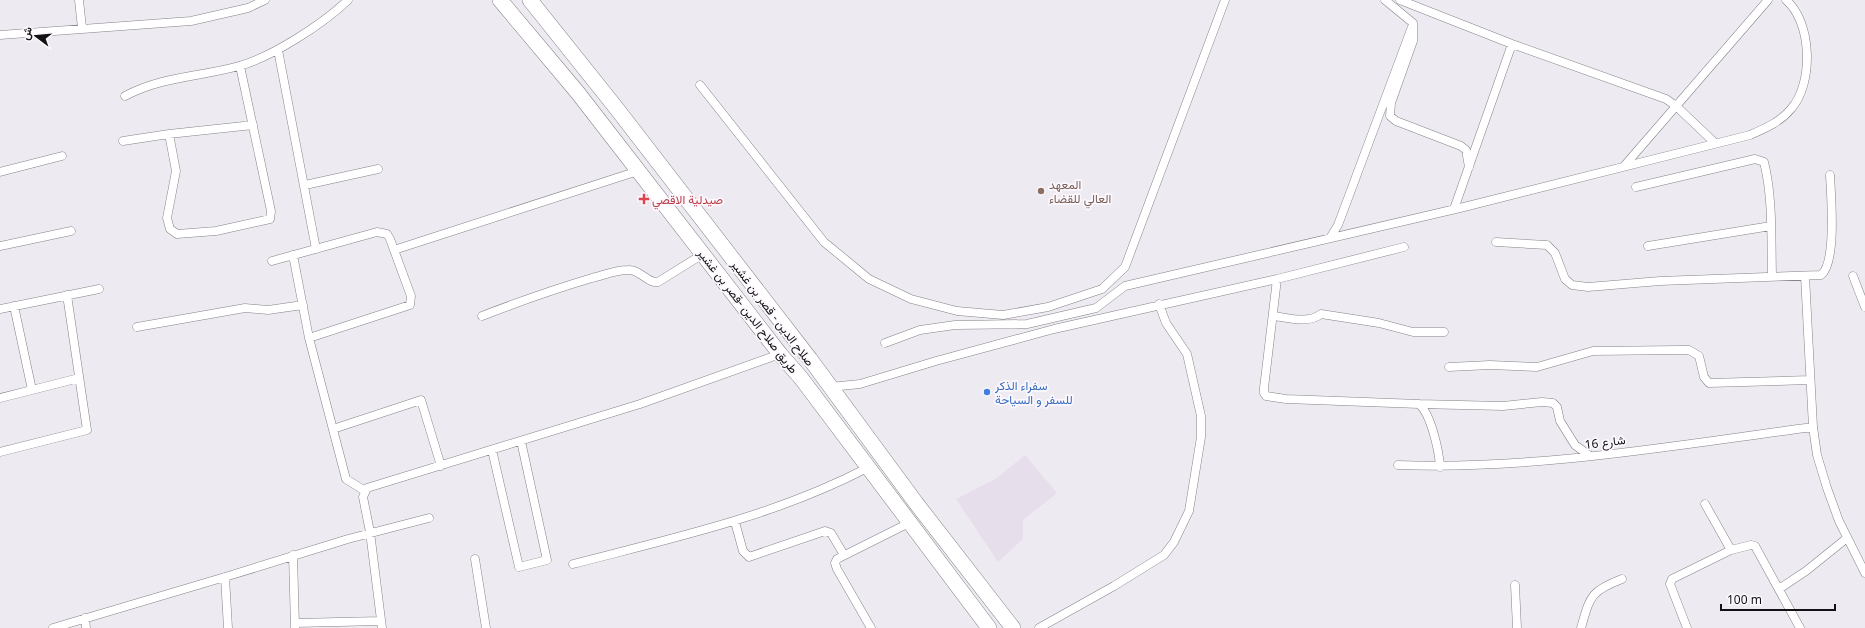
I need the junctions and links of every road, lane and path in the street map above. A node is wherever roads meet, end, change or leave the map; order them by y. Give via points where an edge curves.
1 (79, 0) edge
2 (265, 0) edge
3 (348, 0) edge
4 (500, 0) edge
5 (530, 0) edge
6 (1225, 0) edge
7 (1385, 0) edge
8 (1400, 0) edge
9 (1768, 0) edge
10 (1786, 0) edge
11 (1413, 23) junction
12 (82, 28) junction
13 (0, 35) edge
14 (1512, 44) junction
15 (278, 50) junction
16 (240, 66) junction
17 (700, 85) dead end
18 (125, 96) dead end
19 (1676, 106) junction
20 (253, 125) junction
21 (168, 134) junction
22 (123, 141) dead end
23 (1715, 143) junction
24 (62, 156) dead end
25 (1625, 165) junction
26 (1468, 167) junction
27 (378, 169) dead end
28 (0, 172) edge
29 (638, 172) junction
30 (1830, 175) dead end
31 (305, 185) junction
32 (1636, 187) dead end
33 (1454, 209) junction
34 (1771, 226) junction
35 (71, 231) dead end
36 (1330, 238) junction
37 (1496, 242) dead end
38 (0, 246) edge
39 (1648, 246) dead end
40 (1404, 247) dead end
41 (316, 249) junction
42 (394, 250) junction
43 (703, 254) junction
44 (293, 255) junction
45 (272, 261) dead end
46 (1772, 275) junction
47 (1805, 276) junction
48 (1853, 276) dead end
49 (1277, 279) junction
50 (99, 289) dead end
51 (67, 295) junction
52 (1159, 304) junction
53 (303, 305) junction
54 (14, 306) junction
55 (1865, 307) edge
56 (0, 309) edge
57 (482, 316) dead end
58 (1274, 316) junction
59 (137, 327) dead end
60 (1444, 332) dead end
61 (309, 338) junction
62 (885, 343) dead end
63 (799, 346) junction
64 (782, 357) junction
65 (1449, 367) dead end
66 (79, 378) junction
67 (1810, 380) junction
68 (32, 390) junction
69 (833, 391) junction
70 (0, 398) edge
71 (1416, 404) junction
72 (823, 408) junction
73 (1813, 427) junction
74 (333, 429) junction
75 (521, 441) junction
76 (492, 450) junction
77 (0, 452) edge
78 (1590, 456) junction
79 (1398, 465) dead end
80 (441, 466) junction
81 (1440, 467) junction
82 (867, 468) junction
83 (365, 491) junction
84 (1705, 504) dead end
85 (429, 518) dead end
86 (735, 522) junction
87 (909, 522) junction
88 (370, 532) junction
89 (1847, 538) junction
90 (1731, 550) junction
91 (293, 555) junction
92 (844, 555) junction
93 (475, 559) dead end
94 (573, 564) dead end
95 (1865, 573) edge
96 (225, 578) junction
97 (1622, 579) dead end
98 (1515, 585) dead end
99 (1779, 589) junction
100 (85, 618) junction
101 (382, 624) edge
102 (295, 625) edge
103 (53, 628) edge
104 (86, 628) edge
105 (228, 628) edge
106 (486, 628) edge
107 (871, 628) edge
108 (989, 628) edge
109 (1013, 628) edge
110 (1039, 628) edge
111 (1517, 628) edge
112 (1581, 628) edge
113 (1687, 628) edge
114 (1800, 628) edge

1 - 12 street
2 - 12 street via 248,8 191,22
3 - 15 street
4 - 29 highway, طريق صلاح الدين -قصر بن غشير via 578,93
5 - 63 highway, صلاح الدين - قصر بن غشير
6 - 17 street via 1125,267 1102,289 1048,307 1003,315 957,312 914,301 869,279 824,242
7 - 11 street
8 - 14 street
9 - 19 street
10 - 23 street via 1791,4 1802,26 1808,60 1804,83 1793,108 1777,123 1750,135
11 - 26 street via 1413,41 1391,103 1390,116 1396,121 1461,146 1467,154
11 - 36 street via 1338,225
12 - 13 street
14 - 19 street via 1666,99
14 - 26 street
15 - 16 street
15 - 31 street
16 - 18 street via 152,83
16 - 20 street
19 - 23 street
19 - 25 street
20 - 21 street
20 - 21 street via 271,218 216,231 177,234 170,229 167,212 176,171
21 - 22 street
23 - 25 street
24 - 28 street
25 - 33 street
26 - 33 street
27 - 31 street
29 - 42 street
29 - 43 highway, طريق صلاح الدين -قصر بن غشير
30 - 47 street via 1833,220 1827,269 1821,275
31 - 41 street
32 - 34 street via 1758,159 1765,165
33 - 36 street
34 - 39 street
34 - 46 street
35 - 38 street
36 - 62 street via 1125,286 1096,308 1028,324 955,325 920,330
37 - 46 street via 1547,245 1555,253 1565,279 1579,287
40 - 49 street
41 - 42 street via 382,232 387,234
41 - 44 street
42 - 61 street via 411,296 410,305
43 - 57 street via 658,282 637,272 621,270
43 - 64 highway, طريق صلاح الدين -قصر بن غشير
44 - 45 street
44 - 53 street
46 - 47 street
47 - 67 street
48 - 55 street
49 - 52 street
49 - 58 street
50 - 51 street
51 - 54 street
51 - 66 street
52 - 69 street via 1054,329
52 - 110 street via 1166,323 1187,354 1201,416 1201,437 1189,511 1174,542 1164,555
53 - 59 street via 268,310 245,308
53 - 61 street
54 - 56 street
54 - 68 street
58 - 60 street via 1308,320 1322,314 1380,323 1413,332
58 - 71 street via 1264,388 1266,396 1292,400
61 - 74 street
63 - 64 highway via 799,360 795,362
63 - 69 highway, صلاح الدين - قصر بن غشير
64 - 72 highway, طريق صلاح الدين -قصر بن غشير
64 - 75 street
65 - 67 street via 1537,367 1593,351 1684,350 1699,356 1704,377 1709,383
66 - 68 street
66 - 77 street via 87,430
67 - 73 street
68 - 70 street
69 - 72 highway via 824,396
69 - 109 highway, صلاح الدين - قصر بن غشير
71 - 78 street via 1496,406 1553,403 1558,407 1560,421 1575,445
71 - 81 street via 1421,406 1437,442
72 - 82 highway, طريق صلاح الدين -قصر بن غشير
73 - 78 street, شارع 16
73 - 89 street via 1817,455 1827,488
74 - 80 street via 421,400
74 - 83 street via 346,478
75 - 76 street
75 - 76 street via 547,560 520,567
76 - 80 street
78 - 81 street, شارع 16 via 1489,466
79 - 81 street, شارع 16
80 - 83 street via 367,488
82 - 86 street via 839,483
82 - 87 highway, طريق صلاح الدين -قصر بن غشير
83 - 88 street via 363,497
84 - 90 street
85 - 88 street
86 - 92 street via 743,551 749,558 825,531 831,533
86 - 94 street
87 - 92 street
87 - 108 highway, طريق صلاح الدين -قصر بن غشير
88 - 91 street
88 - 101 street
89 - 95 street
89 - 99 street
90 - 99 street via 1755,546
90 - 113 street via 1672,579 1670,584
91 - 96 street
91 - 102 street
92 - 107 street via 836,561 837,569
93 - 106 street
96 - 100 street
96 - 105 street
97 - 112 street via 1597,590 1589,602
98 - 111 street
99 - 114 street
100 - 103 street
100 - 104 street
101 - 102 street

